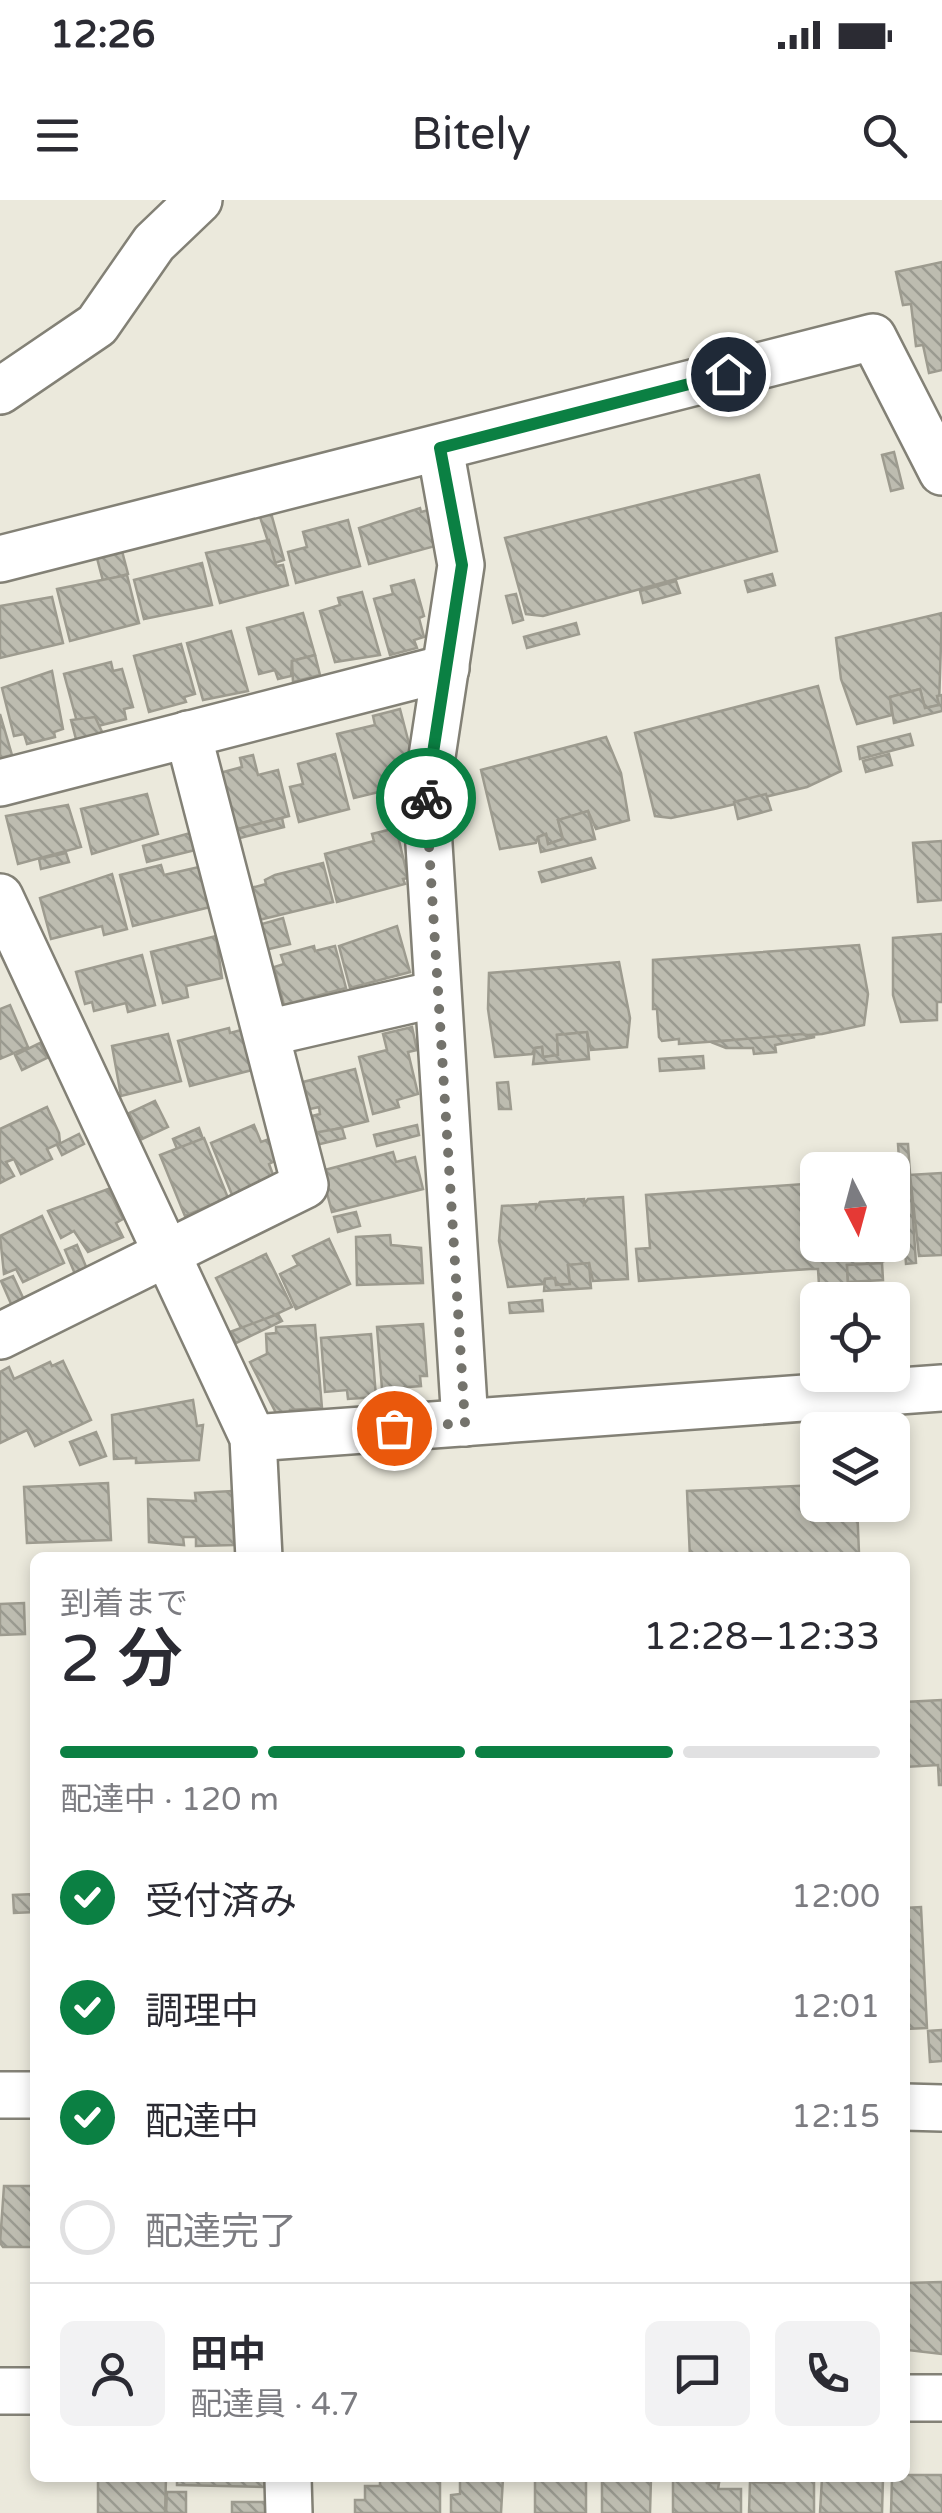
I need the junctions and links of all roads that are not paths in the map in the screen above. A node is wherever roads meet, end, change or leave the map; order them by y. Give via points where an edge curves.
1 (199, 200) edge
2 (0, 390) edge
3 (440, 448) junction
4 (942, 472) edge
5 (0, 559) edge
6 (446, 668) junction
7 (188, 734) junction
8 (0, 783) edge
9 (0, 897) edge
10 (438, 994) junction
11 (267, 1033) junction
12 (168, 1254) junction
13 (0, 1336) edge
14 (942, 1388) edge
15 (465, 1423) junction
16 (253, 1438) junction
17 (260, 1552) edge
18 (0, 2094) edge
19 (30, 2095) edge
20 (910, 2107) edge
21 (942, 2108) edge
22 (0, 2391) edge
23 (30, 2391) edge
24 (910, 2398) edge
25 (942, 2398) edge
26 (288, 2482) edge
27 (289, 2513) edge

1 - 2 street via 154,243 97,324
3 - 4 street via 873,337
3 - 5 street
3 - 6 street via 462,565
6 - 7 street
6 - 10 street via 426,796
7 - 8 street
7 - 11 street
9 - 12 street
10 - 11 street
10 - 15 street
11 - 12 street via 305,1186
12 - 13 street
12 - 16 street
14 - 15 street
15 - 16 street
16 - 17 street
18 - 19 street
20 - 21 street
22 - 23 street
24 - 25 street
26 - 27 street

